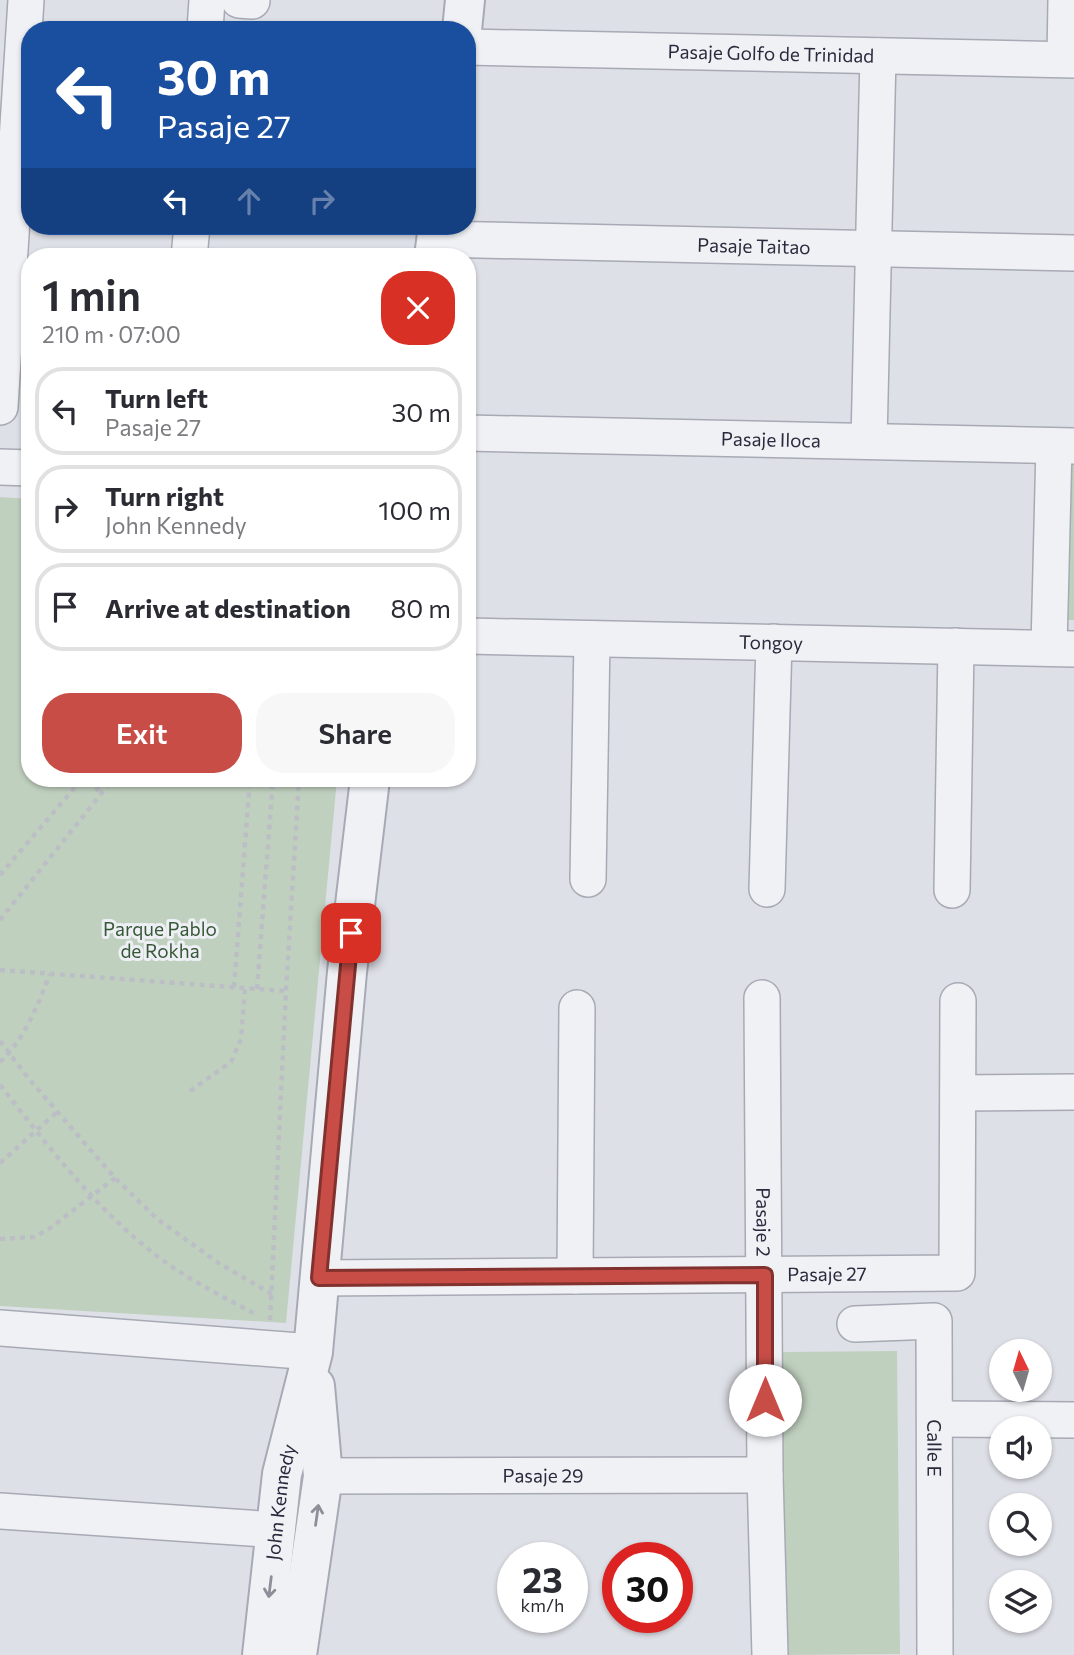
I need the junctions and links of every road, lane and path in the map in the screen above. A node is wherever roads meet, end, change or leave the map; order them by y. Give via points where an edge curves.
1 (26, 0) edge
2 (207, 0) edge
3 (239, 0) edge
4 (465, 0) edge
5 (1066, 0) edge
6 (252, 1) edge
7 (25, 21) edge
8 (206, 21) edge
9 (463, 21) edge
10 (476, 47) edge
11 (878, 56) junction
12 (1069, 60) edge
13 (21, 78) edge
14 (436, 241) edge
15 (874, 248) junction
16 (1074, 253) edge
17 (0, 407) edge
18 (476, 433) edge
19 (869, 441) junction
20 (1064, 446) edge
21 (0, 467) edge
22 (21, 468) edge
23 (476, 636) edge
24 (592, 639) junction
25 (774, 642) junction
26 (957, 646) junction
27 (1061, 649) edge
28 (75, 787) edge
29 (96, 787) edge
30 (107, 787) edge
31 (249, 787) edge
32 (272, 787) edge
33 (299, 787) edge
34 (369, 787) edge
35 (101, 794) junction
36 (0, 875) edge
37 (588, 879) dead end
38 (767, 889) dead end
39 (952, 890) dead end
40 (0, 920) edge
41 (0, 970) edge
42 (50, 974) junction
43 (234, 987) junction
44 (244, 988) junction
45 (257, 989) junction
46 (286, 991) junction
47 (762, 998) dead end
48 (958, 1001) dead end
49 (577, 1008) dead end
50 (0, 1041) edge
51 (9, 1053) junction
52 (0, 1062) edge
53 (0, 1085) edge
54 (190, 1091) dead end
55 (1074, 1092) edge
56 (958, 1093) junction
57 (57, 1112) junction
58 (36, 1131) junction
59 (0, 1163) edge
60 (115, 1178) junction
61 (91, 1196) junction
62 (0, 1240) edge
63 (765, 1275) junction
64 (575, 1276) junction
65 (319, 1278) junction
66 (272, 1294) junction
67 (855, 1324) dead end
68 (0, 1328) edge
69 (313, 1352) junction
70 (935, 1419) junction
71 (1074, 1420) edge
72 (765, 1475) junction
73 (323, 1476) junction
74 (0, 1511) edge
75 (277, 1530) junction
76 (262, 1655) edge
77 (297, 1655) edge
78 (770, 1655) edge
79 (935, 1655) edge

1 - 7 street
2 - 8 street
3 - 6 street
4 - 9 street
5 - 12 street
10 - 11 street, Pasaje Golfo de Trinidad
11 - 12 street, Pasaje Golfo de Trinidad
11 - 15 street
13 - 17 street
14 - 15 street, Pasaje Taitao
15 - 16 street, Pasaje Taitao
15 - 19 street
18 - 19 street, Pasaje Iloca
19 - 20 street, Pasaje Iloca
20 - 27 street
21 - 22 street
23 - 24 street, Tongoy
24 - 25 street, Tongoy
24 - 37 street
25 - 26 street, Tongoy
25 - 38 street
26 - 27 street, Tongoy
26 - 39 street
28 - 36 path
29 - 35 path
30 - 35 path
31 - 43 path
32 - 45 path
33 - 46 path
34 - 65 street, John Kennedy via 346,972
35 - 40 path
41 - 42 path
42 - 43 path
42 - 51 path via 36,1010
43 - 44 path
44 - 45 path
44 - 54 path via 242,1039 231,1062
45 - 46 path
46 - 66 path
47 - 63 street, Pasaje 2
48 - 56 street
49 - 64 street
50 - 51 path
51 - 52 path
51 - 57 path
53 - 58 path
55 - 56 street
56 - 63 street, Pasaje 27 via 957,1273
57 - 58 path
57 - 60 path
58 - 59 path
58 - 61 path
60 - 61 path
60 - 66 path via 156,1218
61 - 62 path via 34,1237
61 - 66 path via 148,1250 270,1322
63 - 64 street, Pasaje 27
63 - 72 street, Pasaje 2
64 - 65 street, Pasaje 27
65 - 69 street, John Kennedy
67 - 70 street, Calle E via 934,1321
68 - 69 street
69 - 73 street, John Kennedy
69 - 75 street, John Kennedy via 282,1474
70 - 71 street
70 - 79 street, Calle E
72 - 73 street, Pasaje 29
72 - 78 street, Pasaje 2
77 -> 73 street, John Kennedy
74 - 75 street
75 -> 76 street, John Kennedy

